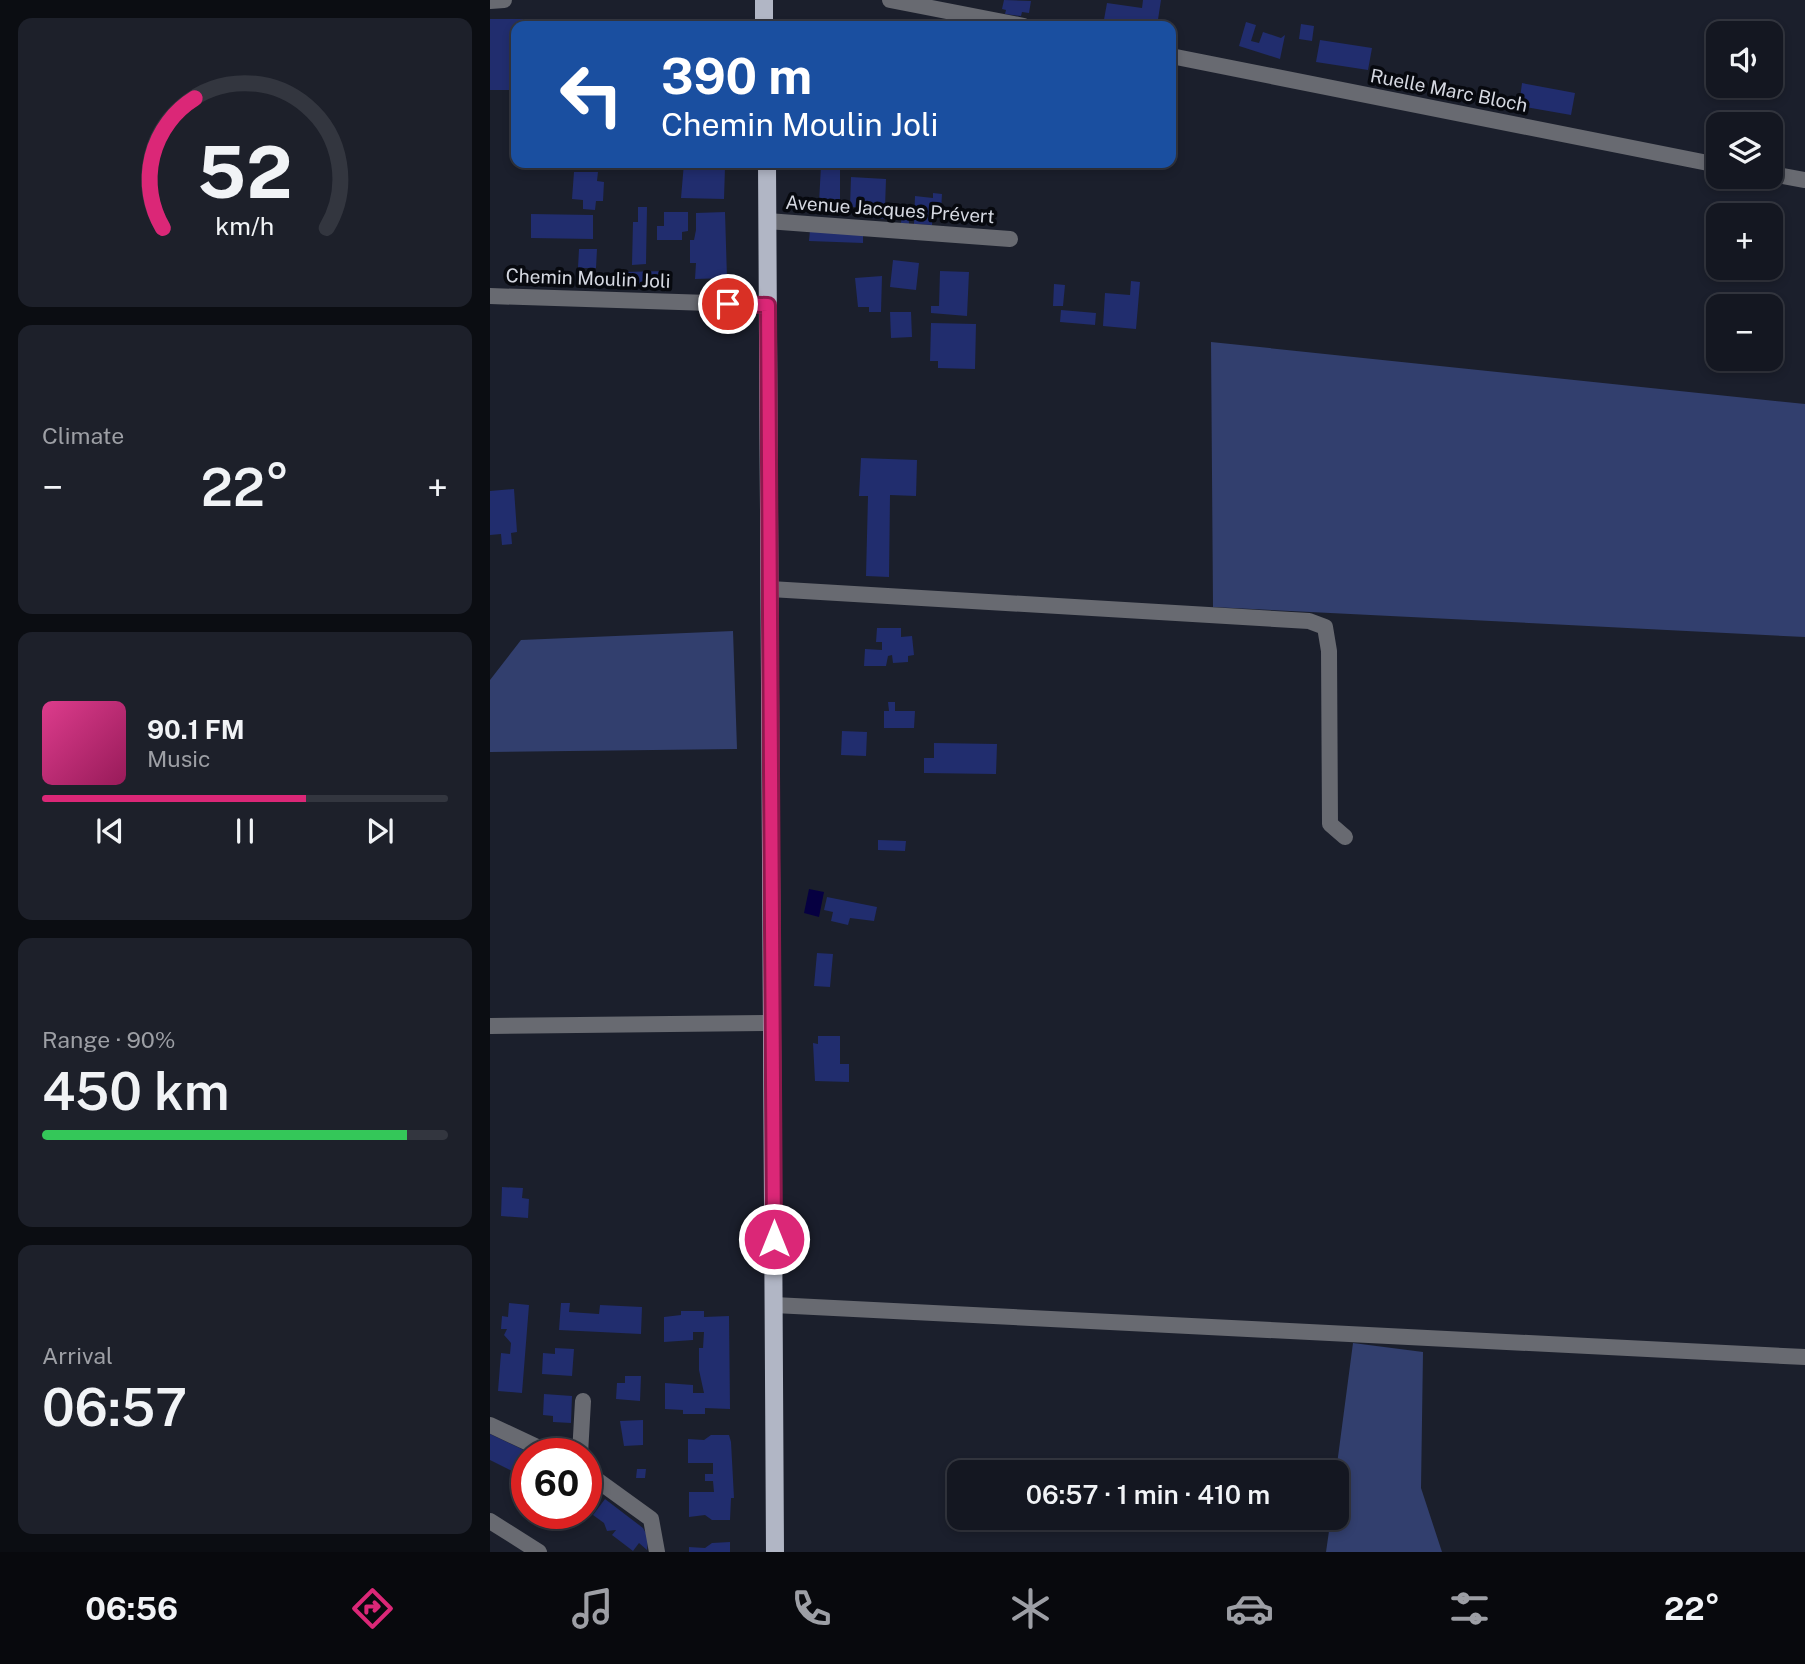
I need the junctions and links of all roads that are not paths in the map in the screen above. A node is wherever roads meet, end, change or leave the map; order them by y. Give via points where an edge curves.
1 (504, 0) edge
2 (764, 0) edge
3 (890, 0) edge
4 (490, 1) edge
5 (765, 21) edge
6 (998, 21) edge
7 (1176, 57) edge
8 (1706, 162) edge
9 (766, 168) edge
10 (1783, 176) edge
11 (1805, 180) edge
12 (767, 221) junction
13 (1010, 239) dead end
14 (490, 296) edge
15 (768, 305) junction
16 (770, 589) junction
17 (1345, 837) dead end
18 (773, 1023) junction
19 (490, 1026) edge
20 (774, 1305) junction
21 (1805, 1357) edge
22 (583, 1401) dead end
23 (490, 1425) edge
24 (518, 1438) edge
25 (581, 1438) edge
26 (602, 1484) edge
27 (490, 1521) edge
28 (539, 1552) edge
29 (657, 1552) edge
30 (775, 1552) edge

1 - 4 street
2 - 5 main road
3 - 6 street
7 - 8 street, Ruelle Marc Bloch
9 - 12 main road
10 - 11 street
12 - 13 street, Avenue Jacques Prévert
12 - 15 main road
14 - 15 street, Chemin Moulin Joli
15 - 16 main road
16 - 17 street via 1309,621 1325,627 1329,651 1329,824
16 - 18 main road
18 - 19 street
18 - 20 main road
20 - 21 street
20 - 30 main road
22 - 25 street
23 - 24 street
26 - 29 street via 651,1519
27 - 28 street

